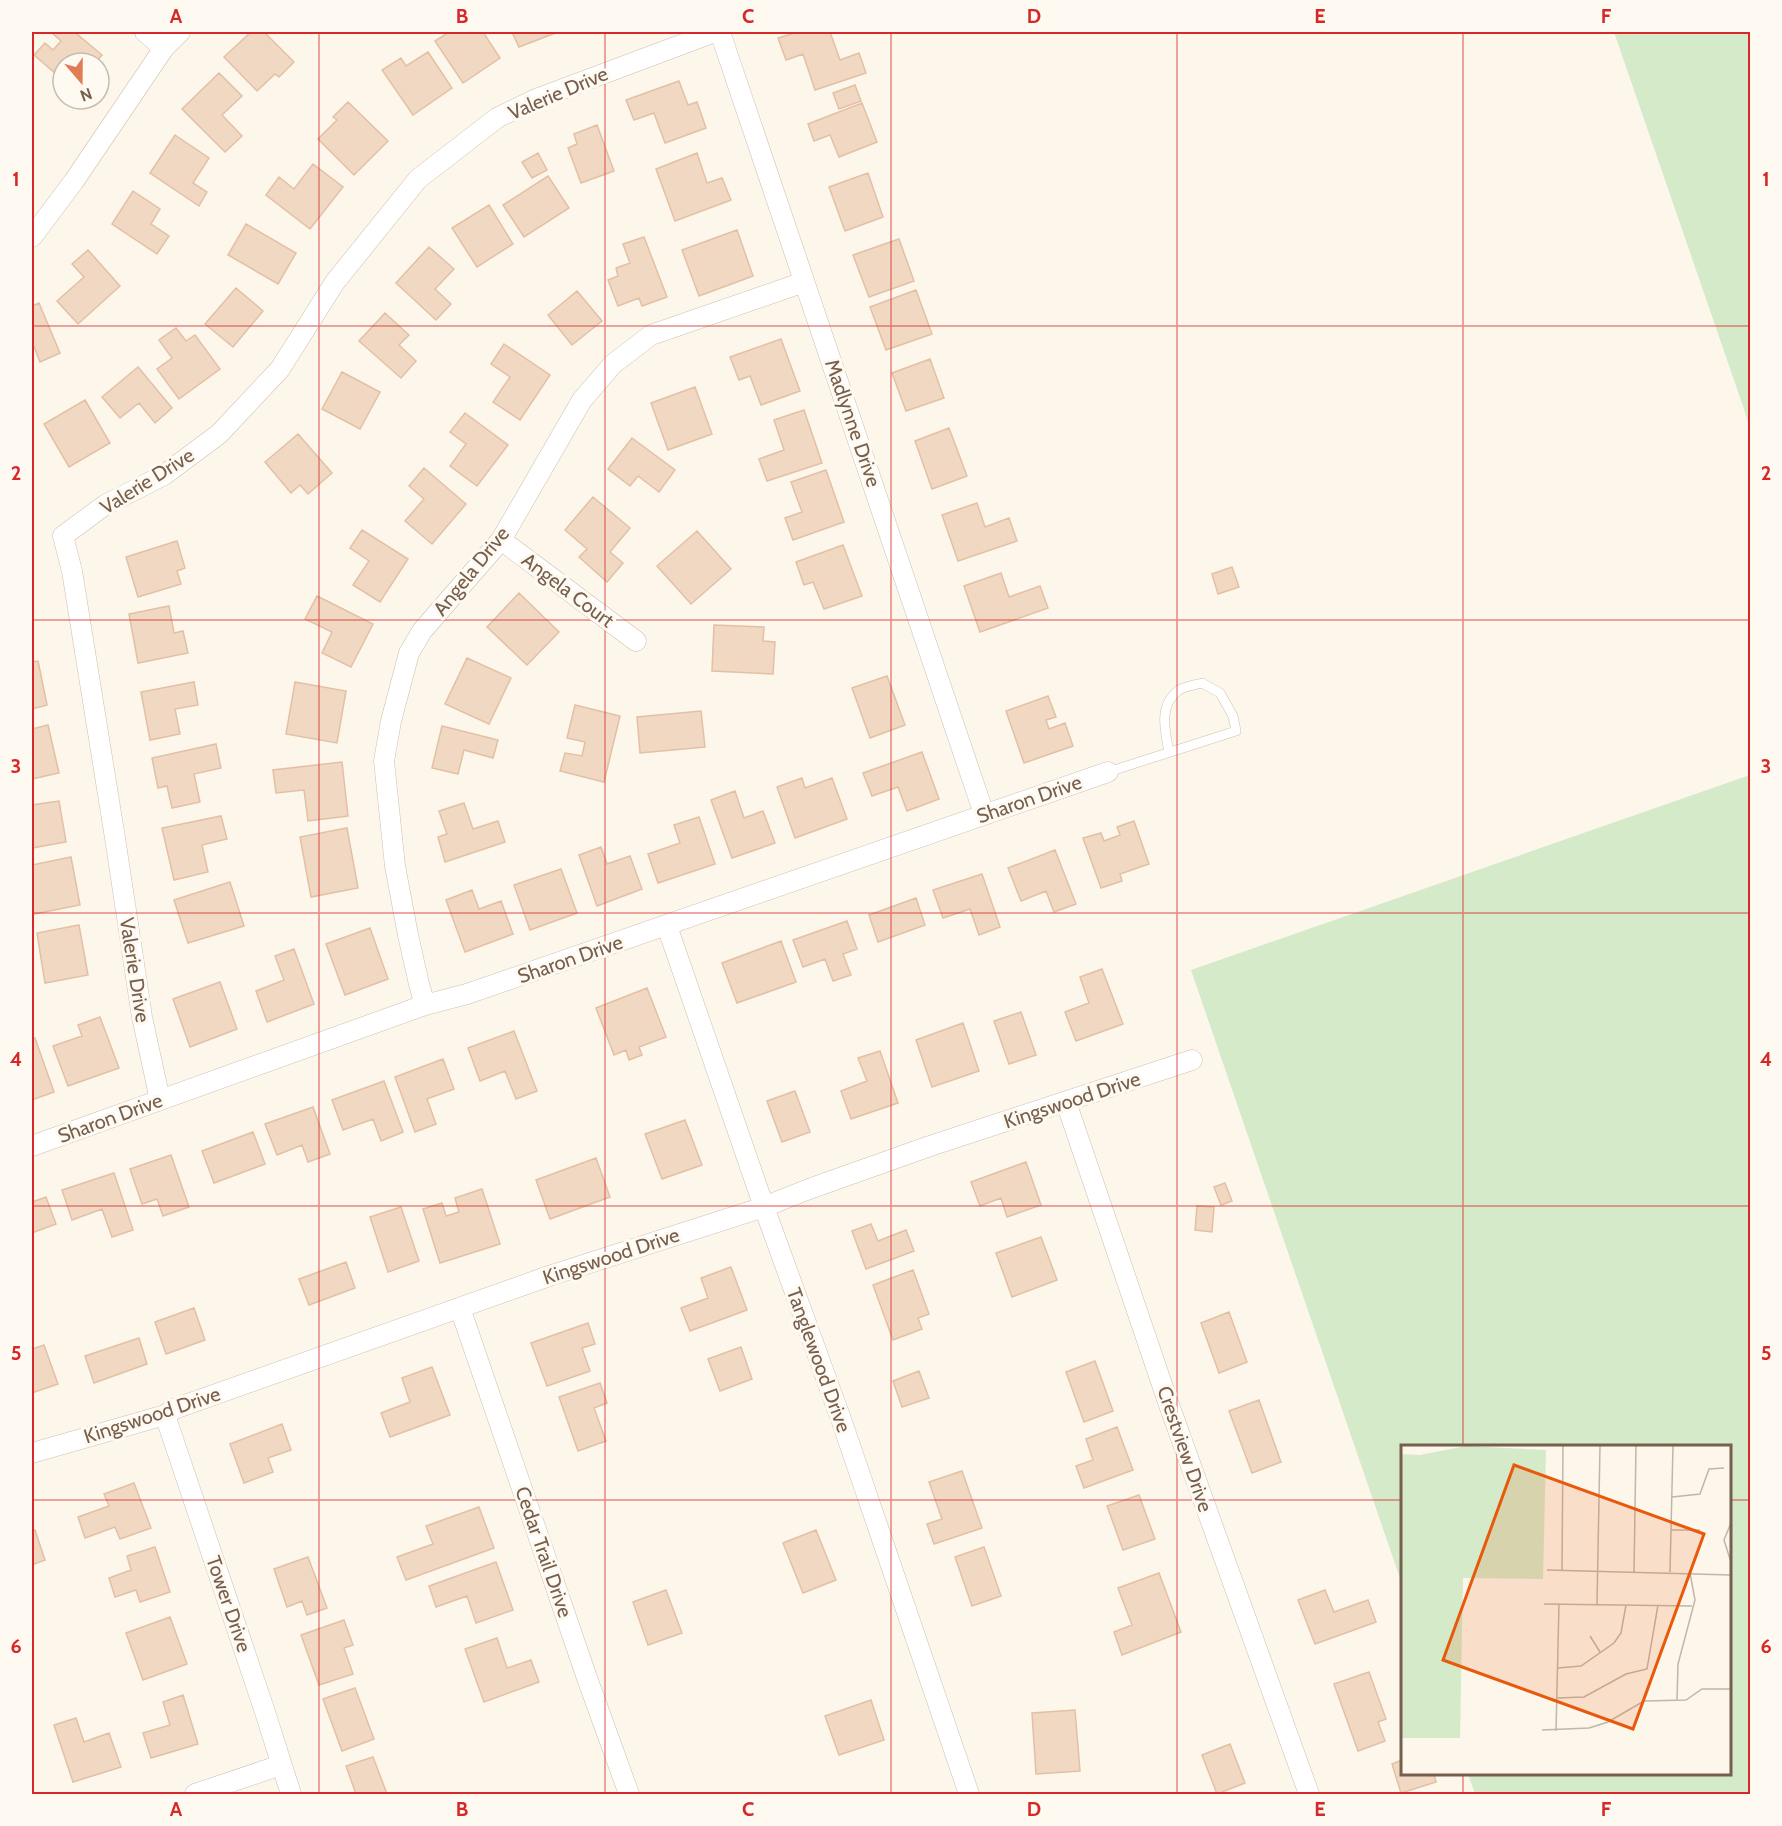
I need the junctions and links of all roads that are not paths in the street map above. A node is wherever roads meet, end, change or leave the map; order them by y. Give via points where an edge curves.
1 (145, 32) edge
2 (180, 32) edge
3 (715, 32) edge
4 (720, 32) edge
5 (164, 48) junction
6 (32, 237) edge
7 (804, 282) junction
8 (501, 540) junction
9 (636, 641) dead end
10 (1169, 753) junction
11 (1108, 772) joint
12 (984, 814) junction
13 (667, 926) junction
14 (426, 1005) junction
15 (1192, 1060) dead end
16 (160, 1100) junction
17 (1066, 1102) junction
18 (32, 1146) edge
19 (765, 1207) junction
20 (460, 1308) junction
21 (165, 1415) junction
22 (32, 1453) edge
23 (281, 1765) junction
24 (195, 1794) edge
25 (291, 1794) edge
26 (629, 1794) edge
27 (969, 1794) edge
28 (1309, 1794) edge

1 - 5 street
2 - 5 street
3 - 16 street, Valerie Drive via 536,99 497,118 418,179 335,282 280,369 219,434 164,475 105,505 63,536 72,571 142,1017
4 - 7 street, Madlynne Drive
5 - 6 street
7 - 8 street, Angela Drive via 651,335 613,364 582,400
7 - 12 street, Madlynne Drive
8 - 9 street, Angela Court
8 - 14 street, Angela Drive via 422,631 409,653 384,761 395,866
10 - 10 lane via 1236,731 1233,716 1220,693 1202,683 1180,688 1168,701 1164,721
10 - 11 lane
11 - 12 street, Sharon Drive
12 - 13 street, Sharon Drive
13 - 14 street, Sharon Drive
13 - 19 street, Tanglewood Drive
14 - 16 street, Sharon Drive
15 - 17 street, Kingswood Drive
16 - 18 street, Sharon Drive
17 - 19 street, Kingswood Drive via 930,1146
17 - 28 street, Crestview Drive via 1168,1402
19 - 20 street, Kingswood Drive
19 - 27 street, Tanglewood Drive
20 - 21 street, Kingswood Drive
20 - 26 street, Cedar Trail Drive
21 - 22 street, Kingswood Drive
21 - 23 street, Tower Drive
23 - 24 street
23 - 25 street, Tower Drive

